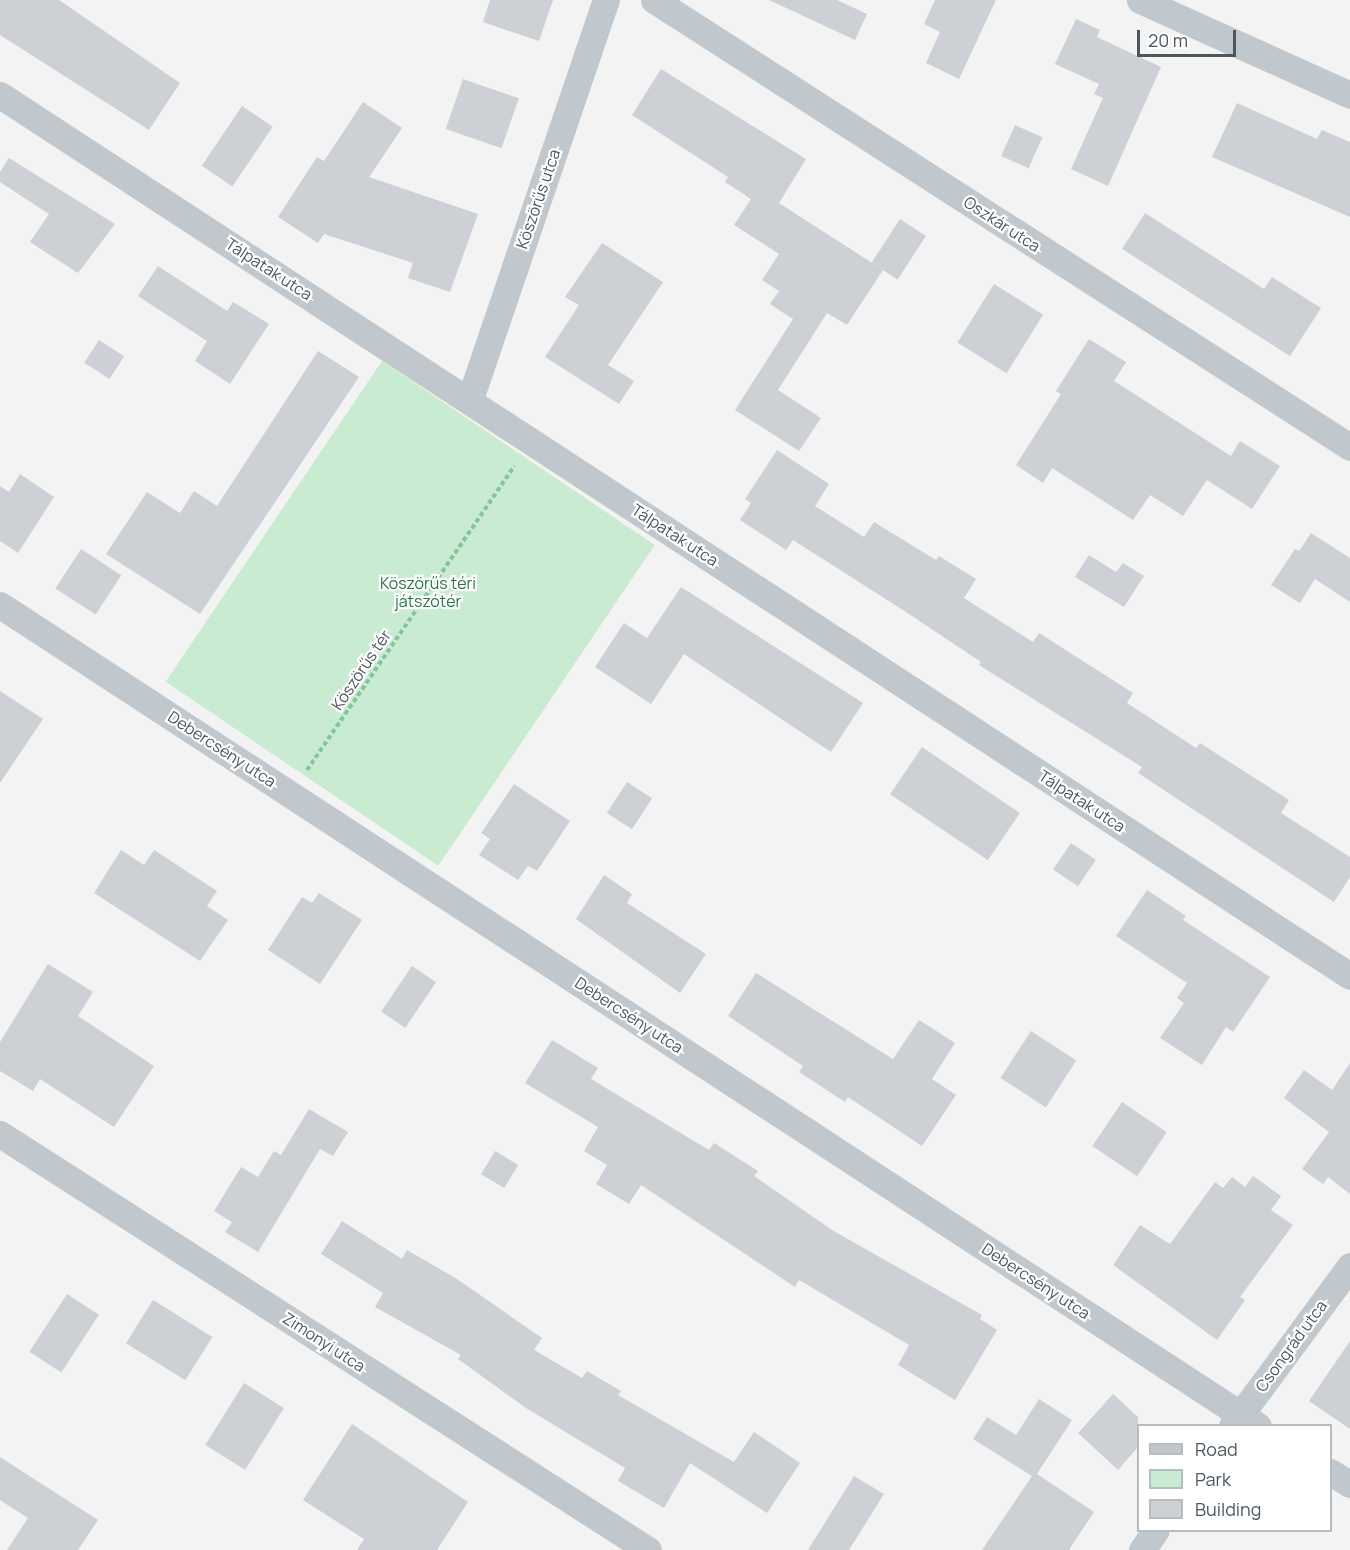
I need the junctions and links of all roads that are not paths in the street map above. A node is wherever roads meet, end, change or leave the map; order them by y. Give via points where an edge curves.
1 (606, 0) edge
2 (654, 0) edge
3 (1140, 0) edge
4 (0, 94) edge
5 (1350, 95) edge
6 (470, 399) junction
7 (1350, 447) edge
8 (0, 605) edge
9 (1350, 976) edge
10 (0, 1134) edge
11 (1350, 1266) edge
12 (1243, 1422) edge
13 (1332, 1473) edge
14 (1350, 1484) edge
15 (1155, 1532) edge
16 (648, 1550) edge
17 (1142, 1550) edge

1 - 6 street, Köszörűs utca
2 - 7 street, Oszkár utca
3 - 5 street
4 - 6 street, Tálpatak utca
6 - 9 street, Tálpatak utca
8 - 12 street, Debercsény utca
10 - 16 street, Zimonyi utca
11 - 12 street, Csongrád utca
13 - 14 street
15 - 17 street

